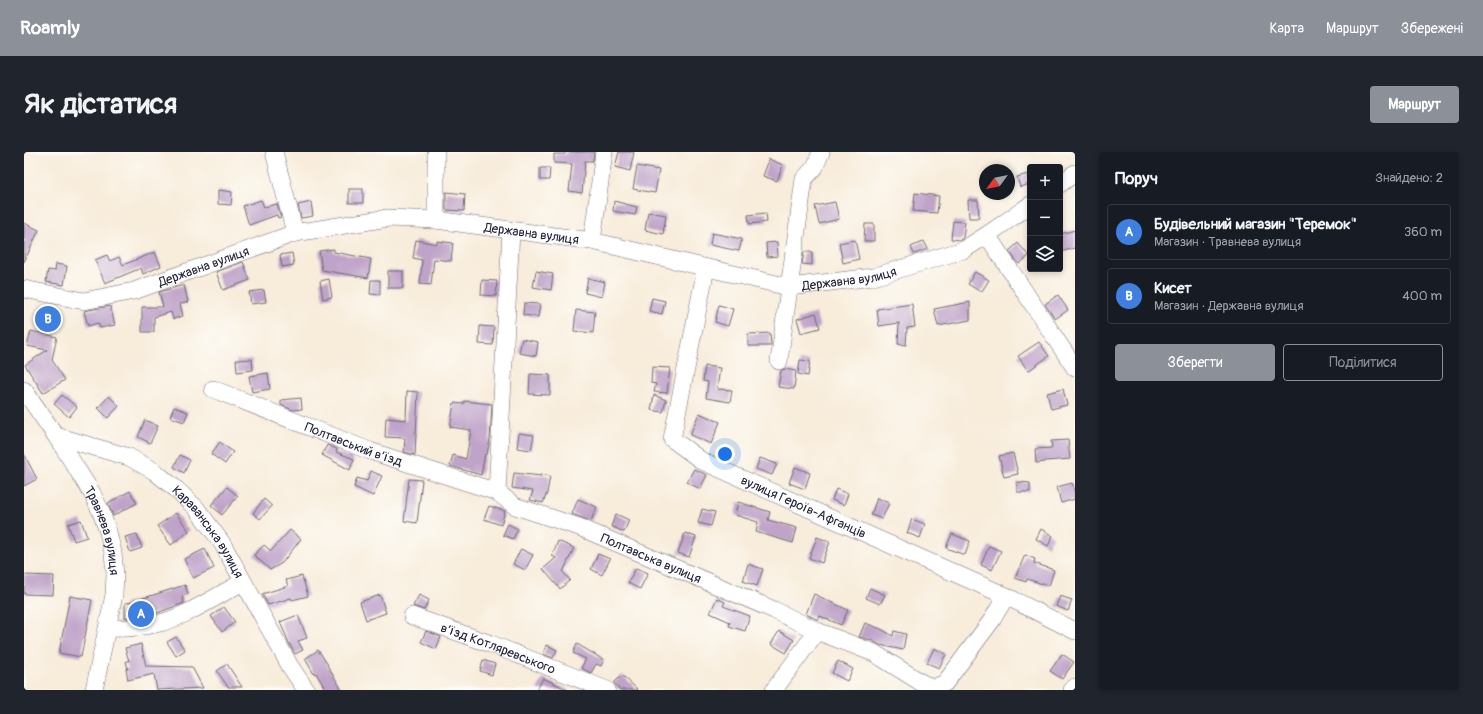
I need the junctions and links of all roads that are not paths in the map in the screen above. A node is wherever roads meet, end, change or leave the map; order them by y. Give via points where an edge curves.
1 (274, 152) edge
2 (436, 152) edge
3 (604, 152) edge
4 (821, 152) edge
5 (1075, 173) edge
6 (1063, 182) edge
7 (1027, 207) edge
8 (436, 220) junction
9 (511, 231) junction
10 (295, 233) junction
11 (987, 235) junction
12 (592, 241) junction
13 (706, 268) junction
14 (789, 287) junction
15 (24, 289) edge
16 (779, 360) dead end
17 (1075, 368) edge
18 (213, 389) dead end
19 (24, 390) edge
20 (56, 436) junction
21 (497, 492) junction
22 (243, 582) junction
23 (1006, 596) junction
24 (412, 616) dead end
25 (108, 628) junction
26 (817, 631) junction
27 (1075, 631) edge
28 (1075, 687) edge
29 (94, 690) edge
30 (306, 690) edge
31 (607, 690) edge
32 (774, 690) edge
33 (1072, 690) edge

1 - 10 street
2 - 8 street
3 - 12 street
4 - 14 street via 815,167 804,179
5 - 6 street
7 - 11 street, Державна вулиця
8 - 9 street, Державна вулиця
8 - 10 street, Державна вулиця via 388,218
9 - 12 street, Державна вулиця
9 - 21 street
10 - 15 street, Державна вулиця via 134,291 84,301
11 - 14 street, Державна вулиця via 963,250 873,277
11 - 17 street
12 - 13 street, Державна вулиця
13 - 14 street, Державна вулиця
13 - 23 street, вулиця Героїв-Афганців via 672,439 702,461
14 - 16 street
18 - 21 street, Полтавський в’їзд via 370,451
19 - 20 street, Травнева вулиця
20 - 22 street, Караванська вулиця via 129,457 154,471 196,508 222,543
20 - 25 street, Травнева вулиця via 92,493 108,532 115,574
21 - 26 street, Полтавська вулиця via 515,506 579,526
22 - 25 street via 193,609 161,622
22 - 30 street, Караванська вулиця
23 - 26 street, Полтавська вулиця via 992,620 945,683 933,688 874,653
23 - 27 street, вулиця Героїв-Афганців
24 - 31 street, в’їзд Котляревського
25 - 29 street, Травнева вулиця
26 - 32 street
28 - 33 street

